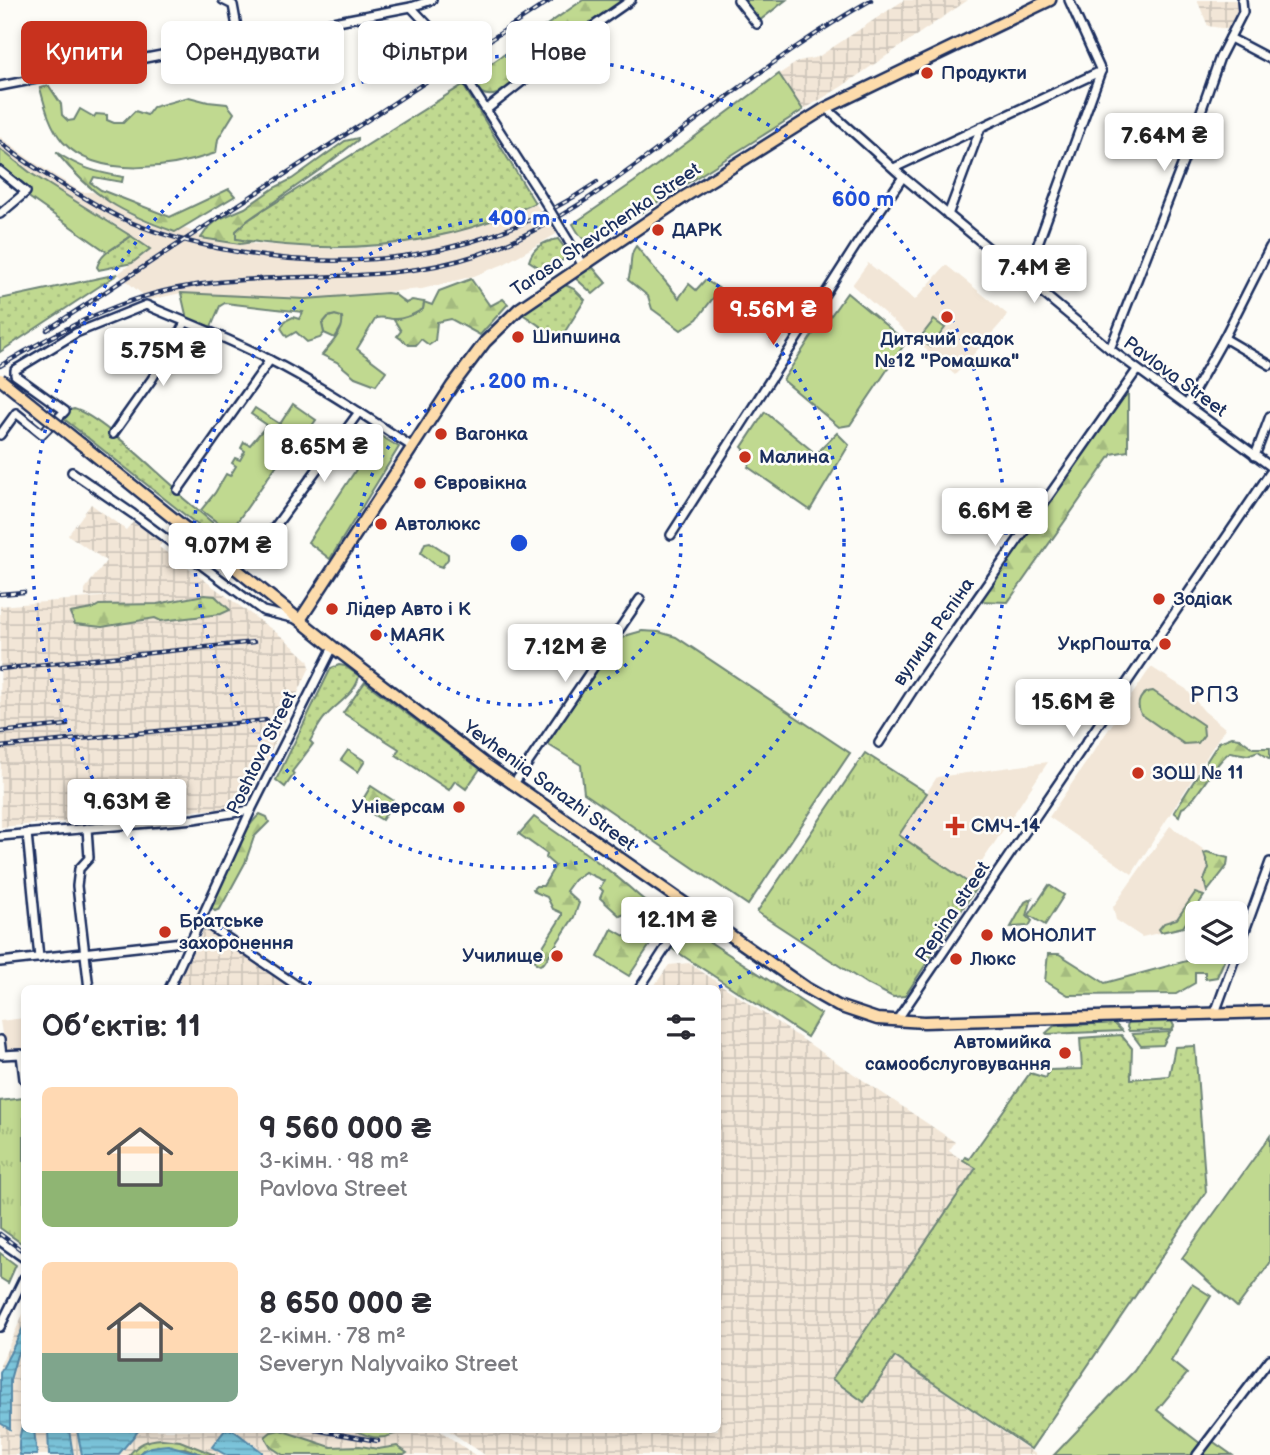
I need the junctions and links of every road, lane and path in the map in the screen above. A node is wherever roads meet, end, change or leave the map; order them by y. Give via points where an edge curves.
1 (223, 0) edge
2 (432, 0) edge
3 (631, 0) edge
4 (738, 0) edge
5 (1050, 0) edge
6 (1069, 0) edge
7 (1242, 0) edge
8 (411, 7) junction
9 (236, 21) edge
10 (333, 21) edge
11 (757, 24) dead end
12 (1230, 38) junction
13 (161, 54) edge
14 (1270, 59) edge
15 (1101, 71) junction
16 (0, 86) edge
17 (826, 108) junction
18 (486, 110) junction
19 (981, 127) junction
20 (894, 169) junction
21 (0, 172) edge
22 (903, 177) junction
23 (0, 214) edge
24 (948, 215) junction
25 (1270, 247) edge
26 (583, 266) junction
27 (1025, 279) junction
28 (186, 323) junction
29 (1224, 338) junction
30 (1110, 349) junction
31 (270, 360) junction
32 (1270, 365) edge
33 (1138, 370) junction
34 (0, 379) edge
35 (1186, 404) junction
36 (359, 412) junction
37 (1270, 416) edge
38 (113, 434) dead end
39 (0, 435) edge
40 (411, 446) junction
41 (1255, 456) junction
42 (1270, 466) edge
43 (72, 472) dead end
44 (1270, 473) edge
45 (178, 490) dead end
46 (671, 535) dead end
47 (250, 554) dead end
48 (640, 599) dead end
49 (300, 620) junction
50 (333, 647) junction
51 (879, 743) dead end
52 (513, 785) junction
53 (251, 810) junction
54 (88, 828) junction
55 (27, 834) junction
56 (0, 836) edge
57 (1270, 862) edge
58 (691, 909) junction
59 (201, 920) junction
60 (192, 942) junction
61 (86, 953) junction
62 (39, 958) junction
63 (0, 962) edge
64 (89, 985) edge
65 (171, 985) edge
66 (296, 985) edge
67 (642, 985) edge
68 (1270, 1012) edge
69 (1215, 1013) junction
70 (897, 1020) junction
71 (0, 1041) edge
72 (21, 1054) edge
73 (0, 1241) edge
74 (21, 1256) edge
75 (21, 1284) edge
76 (0, 1327) edge
77 (1270, 1359) edge
78 (1196, 1455) edge

1 - 9 street via 233,5
2 - 8 street
3 - 18 street
4 - 11 street
5 - 17 main road, Tarasa Shevchenka Street
6 - 15 street
7 - 12 street via 1243,12
8 - 10 street
8 - 18 street, bridge via 441,39
12 - 14 street
12 - 30 street
13 - 16 street
15 - 19 street
15 - 27 street
17 - 20 street, Pavlova Street
17 - 26 main road, Tarasa Shevchenka Street
18 - 26 street, bridge
19 - 20 street
19 - 24 street
20 - 22 street, Pavlova Street
21 - 23 street via 26,192
22 - 24 street, Pavlova Street
22 - 46 street
24 - 27 street, Pavlova Street
25 - 29 street
26 - 40 main road, Tarasa Shevchenka Street via 519,309 485,342
27 - 30 street, Pavlova Street
28 - 31 street
28 - 38 street
28 - 39 street via 146,305 76,333 15,370 15,375 65,411 42,434 16,413
29 - 32 street
29 - 35 street
30 - 33 street, Pavlova Street
31 - 36 street
31 - 45 street
33 - 35 street, Pavlova Street
33 - 51 street, вулиця Рєпіна
34 - 49 main road, Yevheniia Sarazhi Street, bridge
35 - 41 street, Pavlova Street
36 - 40 street
36 - 47 street via 264,542
37 - 41 street
40 - 49 main road, Tarasa Shevchenka Street
41 - 42 street, Pavlova Street
43 - 49 street via 263,611
44 - 70 street, Repina street
48 - 52 street
49 - 50 main road, Yevheniia Sarazhi Street
50 - 52 main road, Yevheniia Sarazhi Street
50 - 53 street, Poshtova Street
52 - 58 main road, Yevheniia Sarazhi Street
53 - 54 street
53 - 59 street, Poshtova Street
54 - 55 street
54 - 61 street via 89,858 79,869 77,886
55 - 56 street
55 - 62 street
57 - 69 street
58 - 67 street
58 - 70 main road, Yevheniia Sarazhi Street via 838,1006 877,1019
59 - 60 street, Poshtova Street
59 - 66 street
60 - 61 street
60 - 65 street, Poshtova Street
61 - 62 street
61 - 64 street
62 - 63 street
68 - 69 main road, Yevheniia Sarazhi Street
69 - 70 main road, Yevheniia Sarazhi Street
71 - 72 street via 2,1055
73 - 74 street
75 - 76 street
77 - 78 street

